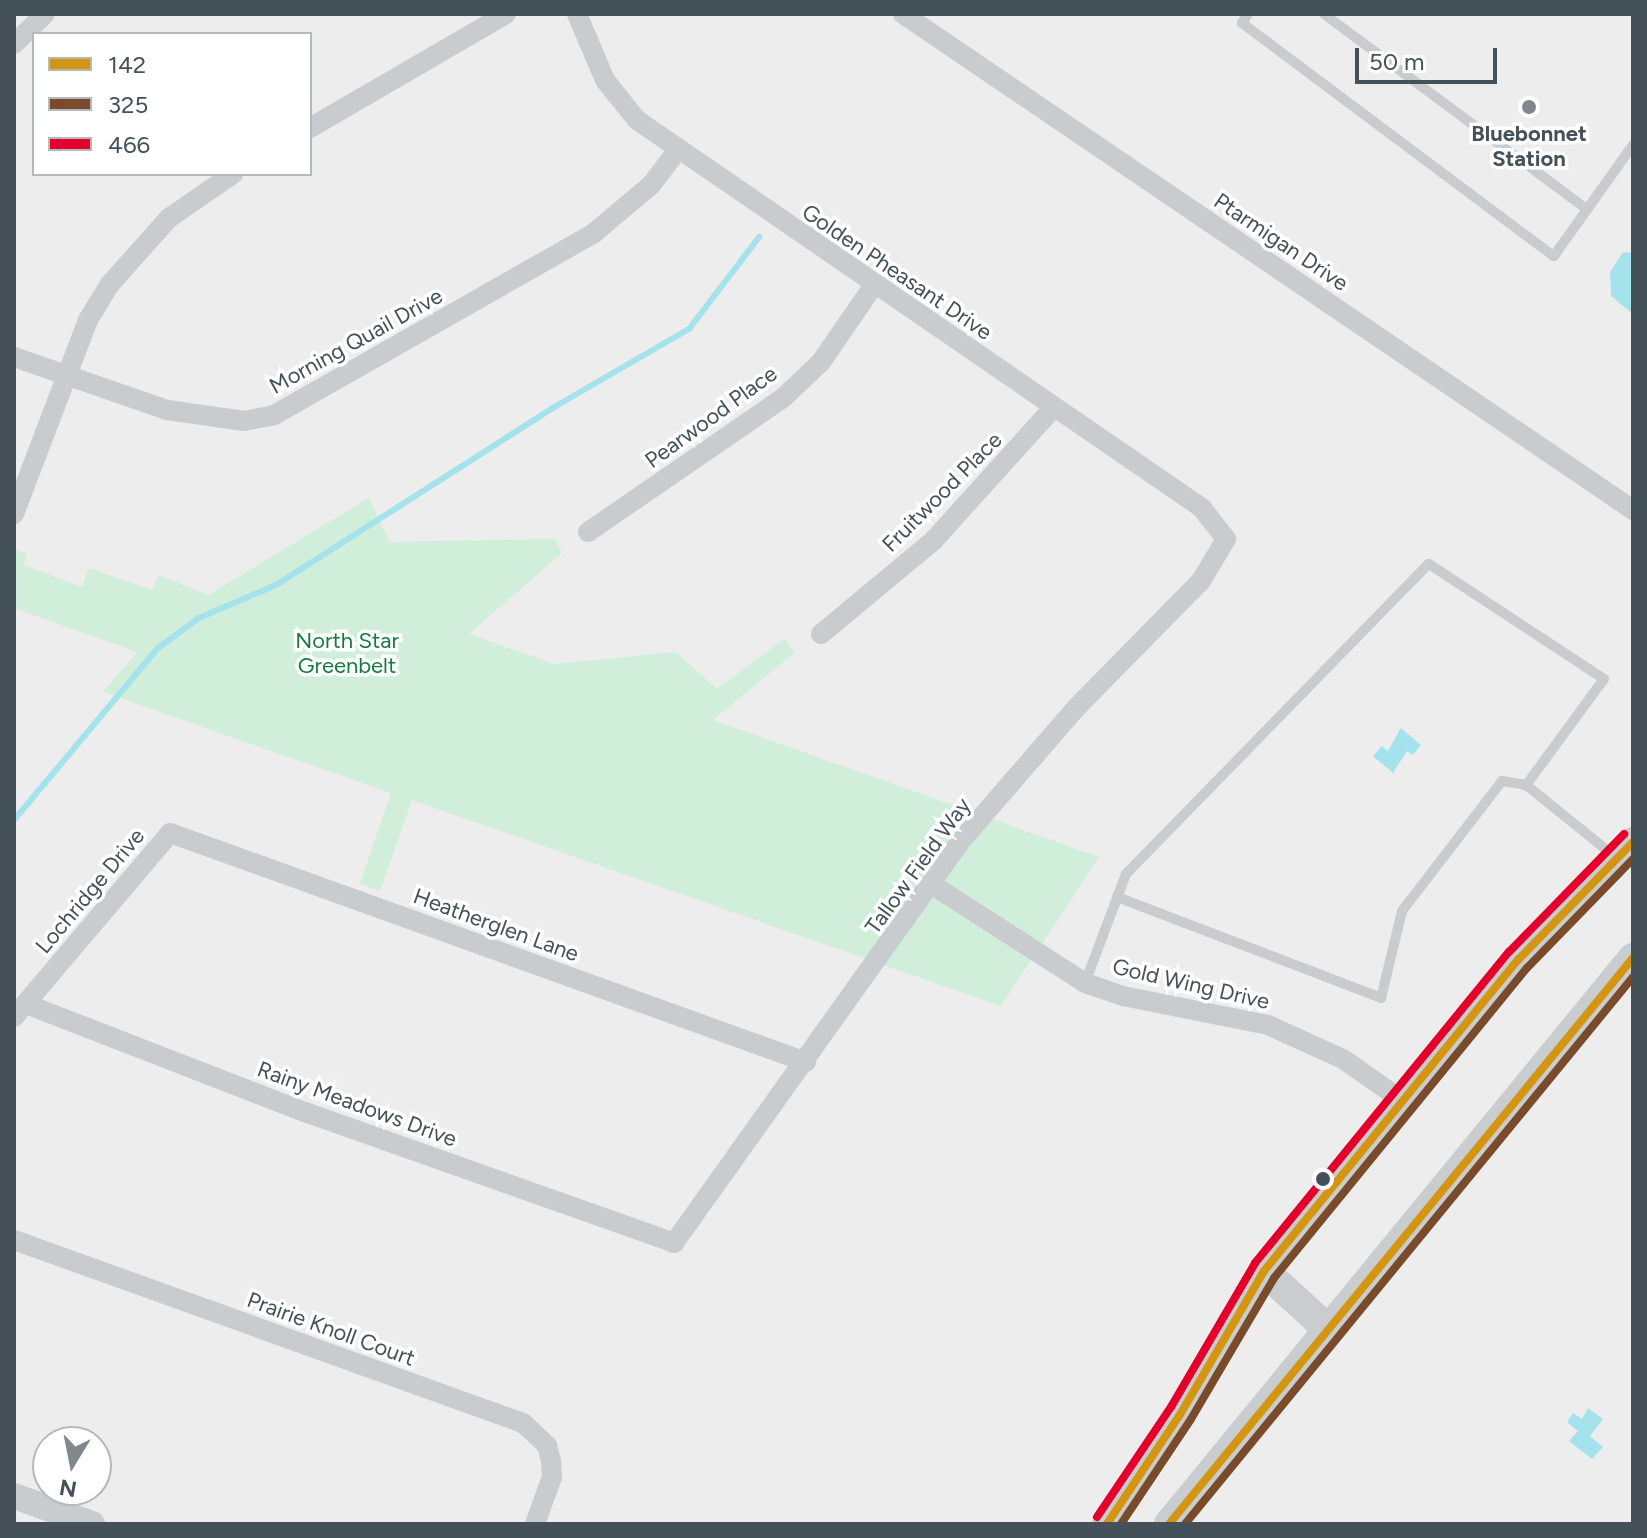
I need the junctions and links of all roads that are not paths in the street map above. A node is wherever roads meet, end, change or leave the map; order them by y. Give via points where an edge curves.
1 (45, 14) edge
2 (506, 14) edge
3 (577, 14) edge
4 (903, 14) edge
5 (1248, 14) edge
6 (1324, 14) edge
7 (14, 44) edge
8 (312, 127) edge
9 (1633, 145) edge
10 (677, 151) junction
11 (230, 176) edge
12 (1587, 209) junction
13 (874, 285) junction
14 (14, 357) edge
15 (66, 376) junction
16 (1054, 407) junction
17 (1633, 510) edge
18 (14, 514) edge
19 (588, 532) dead end
20 (1226, 539) joint
21 (821, 634) dead end
22 (1526, 785) junction
23 (170, 833) joint
24 (1627, 857) edge
25 (931, 884) junction
26 (1117, 897) junction
27 (1633, 958) edge
28 (1085, 983) junction
29 (20, 1010) edge
30 (806, 1062) junction
31 (1403, 1101) junction
32 (14, 1240) edge
33 (674, 1243) joint
34 (1264, 1271) junction
35 (1328, 1329) junction
36 (14, 1496) edge
37 (92, 1524) edge
38 (535, 1524) edge
39 (1107, 1524) edge
40 (1169, 1524) edge

1 - 7 street
2 - 8 street
3 - 10 street, Golden Pheasant Drive via 605,80 637,120
4 - 17 street, Ptarmigan Drive
5 - 12 lane via 1242,23 1554,256
6 - 12 lane
9 - 12 lane
10 - 13 street, Golden Pheasant Drive
10 - 15 street, Morning Quail Drive via 651,185 594,233 274,415 244,421 205,418
11 - 15 street via 169,218 110,284
13 - 16 street, Golden Pheasant Drive
13 - 19 street, Pearwood Place via 821,362 783,398
14 - 15 street, Morning Quail Drive
15 - 18 street
16 - 20 street, Golden Pheasant Drive via 1202,508
16 - 21 street, Fruitwood Place via 933,541
20 - 25 street, Tallow Field Way via 1201,581 1077,707 959,843
22 - 24 lane
22 - 26 lane via 1502,781 1402,911 1381,998
22 - 26 lane via 1604,679 1429,564 1126,874
23 - 29 street, Lochridge Drive
23 - 30 street, Heatherglen Lane
24 - 31 main road via 1518,960
25 - 28 street, Gold Wing Drive
25 - 30 street, Tallow Field Way
26 - 28 lane
27 - 35 main road
28 - 31 street, Gold Wing Drive via 1123,996 1268,1025 1343,1059
29 - 33 street, Rainy Meadows Drive
30 - 33 street, Tallow Field Way
31 - 34 main road
32 - 38 street, Prairie Knoll Court via 523,1423 547,1445 551,1461 552,1477
34 - 35 main road
34 - 39 main road via 1181,1413
35 - 40 main road
36 - 37 street

